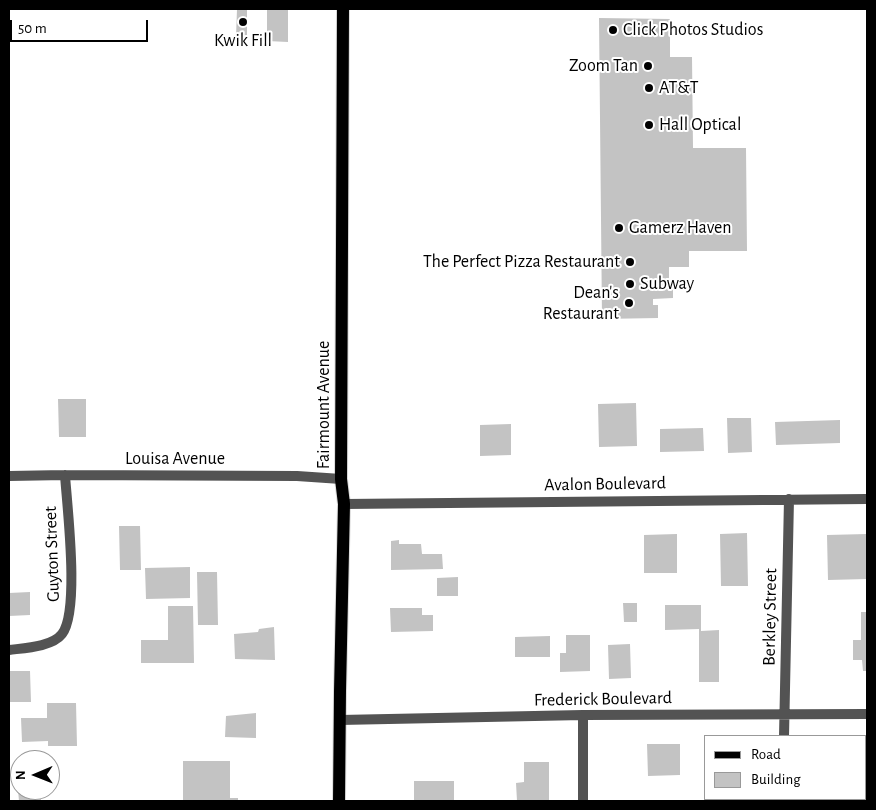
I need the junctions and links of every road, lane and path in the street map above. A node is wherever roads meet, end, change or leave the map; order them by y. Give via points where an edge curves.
1 (343, 9) edge
2 (65, 475) junction
3 (9, 476) edge
4 (342, 479) junction
5 (789, 499) junction
6 (867, 499) edge
7 (344, 504) junction
8 (9, 650) edge
9 (784, 714) junction
10 (867, 714) edge
11 (583, 715) junction
12 (340, 720) junction
13 (784, 735) edge
14 (339, 801) edge
15 (583, 801) edge

1 - 4 main road, Fairmount Avenue
2 - 3 street, Louisa Avenue
2 - 4 street, Louisa Avenue
2 - 8 street, Guyton Street via 72,569 69,619 62,634 46,644
4 - 7 main road, Fairmount Avenue
5 - 6 street, Avalon Boulevard
5 - 7 street, Avalon Boulevard
5 - 9 street, Berkley Street
7 - 12 main road, Fairmount Avenue
9 - 10 street, Frederick Boulevard
9 - 11 street, Frederick Boulevard
9 - 13 street, Berkley Street
11 - 12 street, Frederick Boulevard
11 - 15 street
12 - 14 main road, Fairmount Avenue

